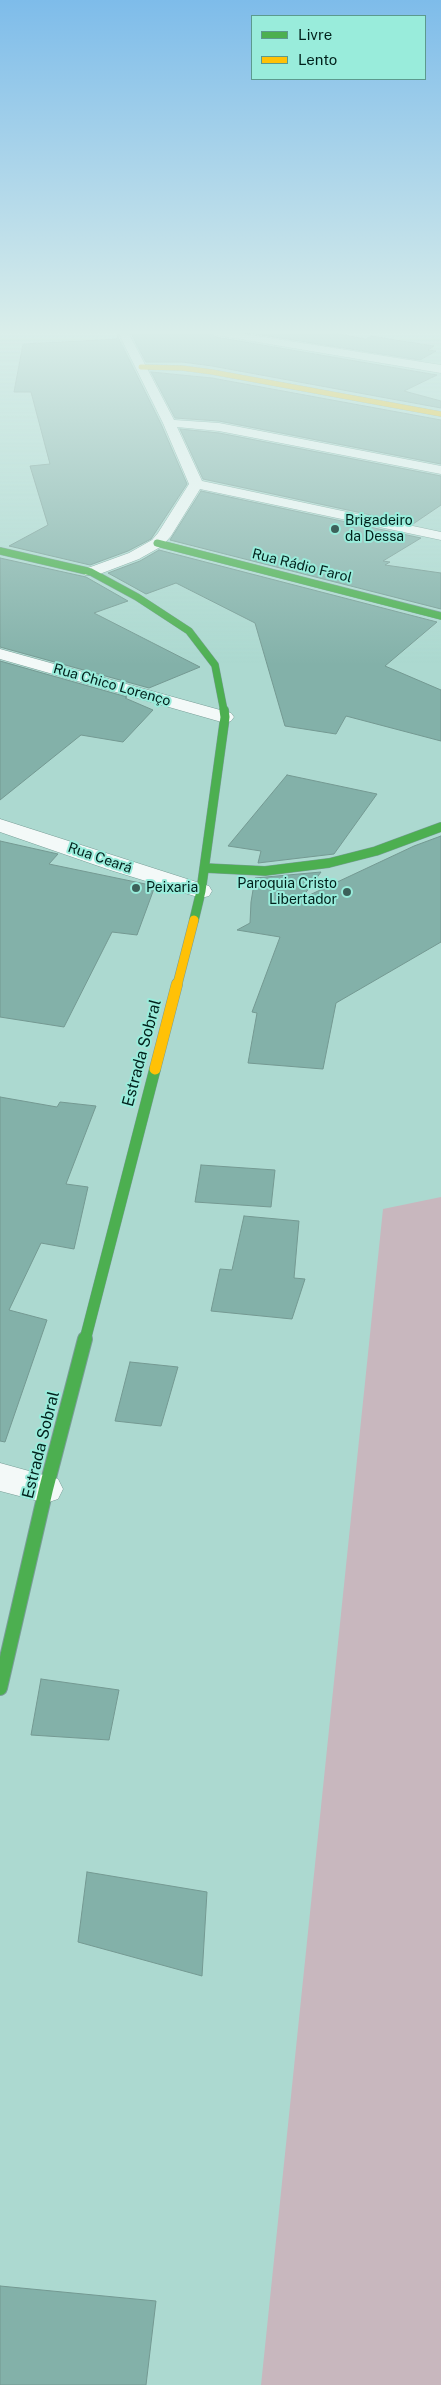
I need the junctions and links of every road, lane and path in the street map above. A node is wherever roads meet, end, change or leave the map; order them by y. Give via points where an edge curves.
1 (178, 443) edge
2 (303, 443) edge
3 (441, 470) edge
4 (196, 484) junction
5 (441, 536) edge
6 (157, 543) junction
7 (0, 551) edge
8 (91, 572) junction
9 (441, 616) edge
10 (0, 654) edge
11 (225, 717) junction
12 (0, 824) edge
13 (441, 827) edge
14 (205, 868) junction
15 (201, 891) junction
16 (0, 1476) edge
17 (46, 1489) junction
18 (0, 1688) edge

1 - 4 street
2 - 3 street
4 - 5 street
4 - 6 street
6 - 8 street via 134,556
6 - 9 street, Rua Rádio Farol
7 - 8 street, Estrada Sobral
8 - 11 street, Estrada Sobral via 137,596 189,631 215,665
10 - 11 street, Rua Chico Lorenço
11 - 14 street, Estrada Sobral
12 - 15 street, Rua Ceará
13 - 14 street via 376,851 329,863 265,871
14 - 15 street, Estrada Sobral
15 - 17 street, Estrada Sobral
16 - 17 street
17 - 18 street, Estrada Sobral

